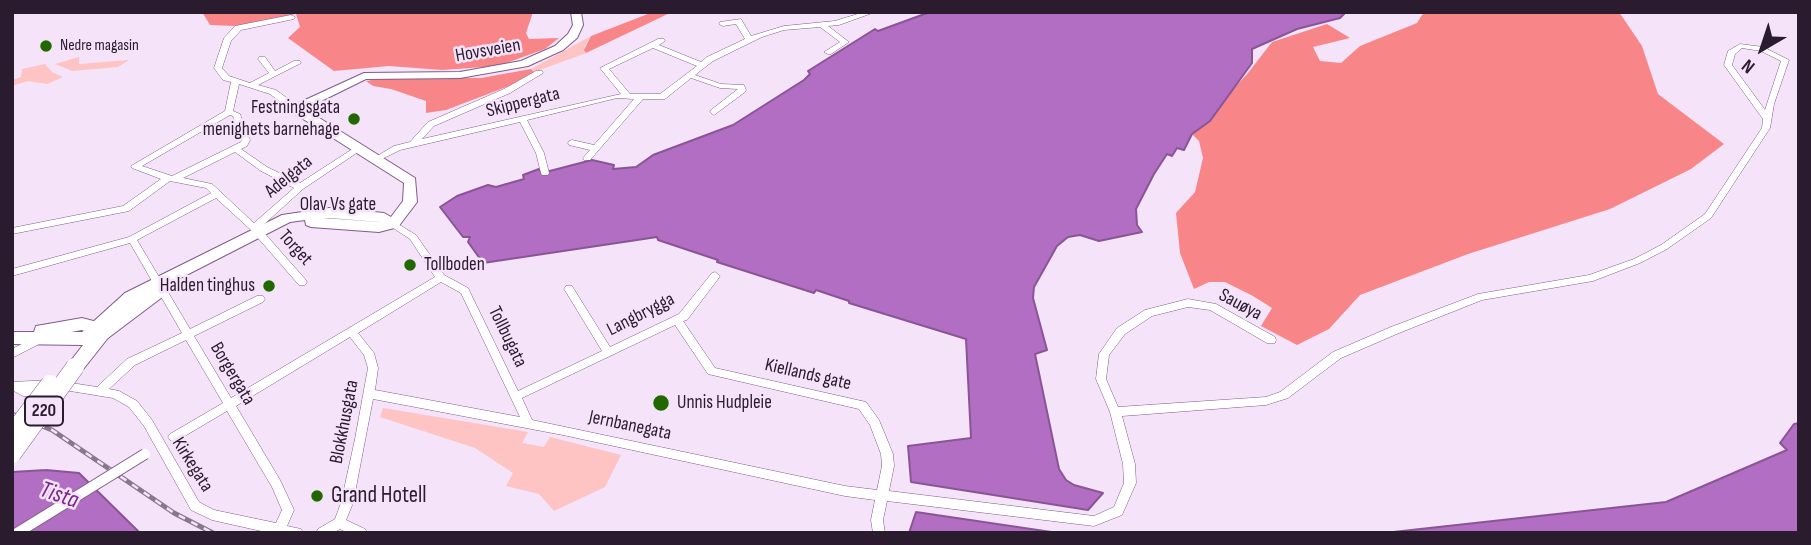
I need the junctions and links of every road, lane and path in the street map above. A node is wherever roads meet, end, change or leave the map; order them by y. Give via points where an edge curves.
1 (576, 12) edge
2 (872, 12) edge
3 (291, 17) dead end
4 (723, 24) dead end
5 (822, 25) junction
6 (748, 40) junction
7 (828, 52) dead end
8 (262, 59) dead end
9 (297, 63) dead end
10 (702, 65) junction
11 (272, 72) junction
12 (539, 73) dead end
13 (689, 75) junction
14 (234, 82) junction
15 (251, 85) junction
16 (626, 94) junction
17 (641, 96) junction
18 (296, 109) junction
19 (229, 112) junction
20 (714, 112) dead end
21 (523, 120) junction
22 (1768, 120) junction
23 (572, 143) dead end
24 (412, 145) junction
25 (595, 148) junction
26 (236, 149) junction
27 (357, 150) junction
28 (587, 158) dead end
29 (376, 159) junction
30 (545, 173) dead end
31 (171, 179) junction
32 (300, 187) junction
33 (218, 193) junction
34 (393, 224) junction
35 (12, 231) edge
36 (257, 232) junction
37 (134, 241) junction
38 (12, 276) edge
39 (715, 276) dead end
40 (442, 278) junction
41 (302, 282) dead end
42 (160, 286) junction
43 (569, 289) dead end
44 (260, 299) dead end
45 (677, 320) junction
46 (94, 333) junction
47 (352, 333) junction
48 (188, 334) junction
49 (15, 338) edge
50 (43, 338) junction
51 (1271, 340) dead end
52 (608, 352) junction
53 (12, 355) edge
54 (70, 366) junction
55 (15, 386) edge
56 (101, 390) junction
57 (370, 394) junction
58 (517, 396) junction
59 (230, 404) junction
60 (1115, 412) junction
61 (529, 424) junction
62 (12, 434) edge
63 (174, 437) dead end
64 (149, 452) dead end
65 (12, 454) edge
66 (881, 495) junction
67 (339, 523) junction
68 (280, 529) junction
69 (17, 533) edge
70 (297, 533) edge
71 (322, 533) edge
72 (361, 533) edge
73 (879, 533) edge

1 - 18 street, Hovsveien via 578,29 568,41 524,64 460,75 376,74 351,80
2 - 5 street
3 - 14 street via 238,28 231,34 218,68
4 - 6 street via 738,21
5 - 6 street via 777,29
5 - 7 street via 845,42
6 - 10 street
8 - 11 street
9 - 11 street
10 - 13 street
10 - 16 street via 658,44 604,68
11 - 15 street
12 - 24 street via 431,124
13 - 17 street, Skippergata via 658,98
13 - 20 street via 720,86 741,87
14 - 15 street
14 - 19 street
15 - 18 street via 273,92
16 - 17 street, Skippergata
16 - 21 street, Skippergata
17 - 25 street
18 - 27 street
19 - 26 street via 236,114 246,140
19 - 31 street via 135,166
21 - 24 street, Skippergata
21 - 30 street
22 - 22 street via 1785,60 1762,49 1740,46 1728,65
22 - 60 street via 1755,149 1708,216 1637,261 1590,278 1481,297 1337,355 1284,395 1266,401
23 - 25 street
24 - 29 street
25 - 28 street
26 - 31 street
26 - 32 street
27 - 29 street
27 - 32 street, Adelgata
29 - 34 street via 405,177 411,190 406,211
31 - 33 street via 206,184
31 - 35 street via 125,209
32 - 36 street, Adelgata
33 - 36 street, Torget
33 - 37 street
34 - 36 street, Olav Vs gate via 310,222
34 - 40 street, Tollbugata via 413,237
36 - 41 street, Torget
36 - 42 street, Olav Vs gate
37 - 38 street
37 - 42 street, Borgergata
39 - 45 street, Langbrygga
40 - 47 street
40 - 58 street, Tollbugata via 465,291
42 - 46 street, Olav Vs gate
42 - 48 street, Borgergata
43 - 52 street, Langbrygga
44 - 48 street
45 - 52 street, Langbrygga
45 - 66 street, Kiellands gate via 712,371 862,405 887,454
46 - 49 main road via 75,325
46 - 50 main road
46 - 54 main road, Olav Vs gate / 220
47 - 57 street, Blokkhusgata via 373,362
47 - 59 street
48 - 56 street via 123,367
48 - 59 street, Borgergata
49 - 50 main road
50 - 53 street
51 - 60 street, Sauøya via 1212,307 1188,303 1149,313 1121,331 1104,354 1101,379
52 - 58 street, Langbrygga
54 - 62 main road, 220, bridge
54 - 65 main road, 220, bridge
55 - 56 street, Kirkegata via 23,392
56 - 68 street, Kirkegata via 141,412 195,506 212,515
57 - 61 street, Jernbanegata
57 - 67 street, Blokkhusgata
58 - 61 street, Tollbugata
59 - 63 street
59 - 68 street, Borgergata via 288,510
60 - 66 street, Sauøya via 1130,483 1118,511 1109,517 1068,520
61 - 66 street, Jernbanegata
64 - 69 street, bridge
66 - 73 street
67 - 71 street
67 - 72 street
68 - 70 street, Kirkegata

